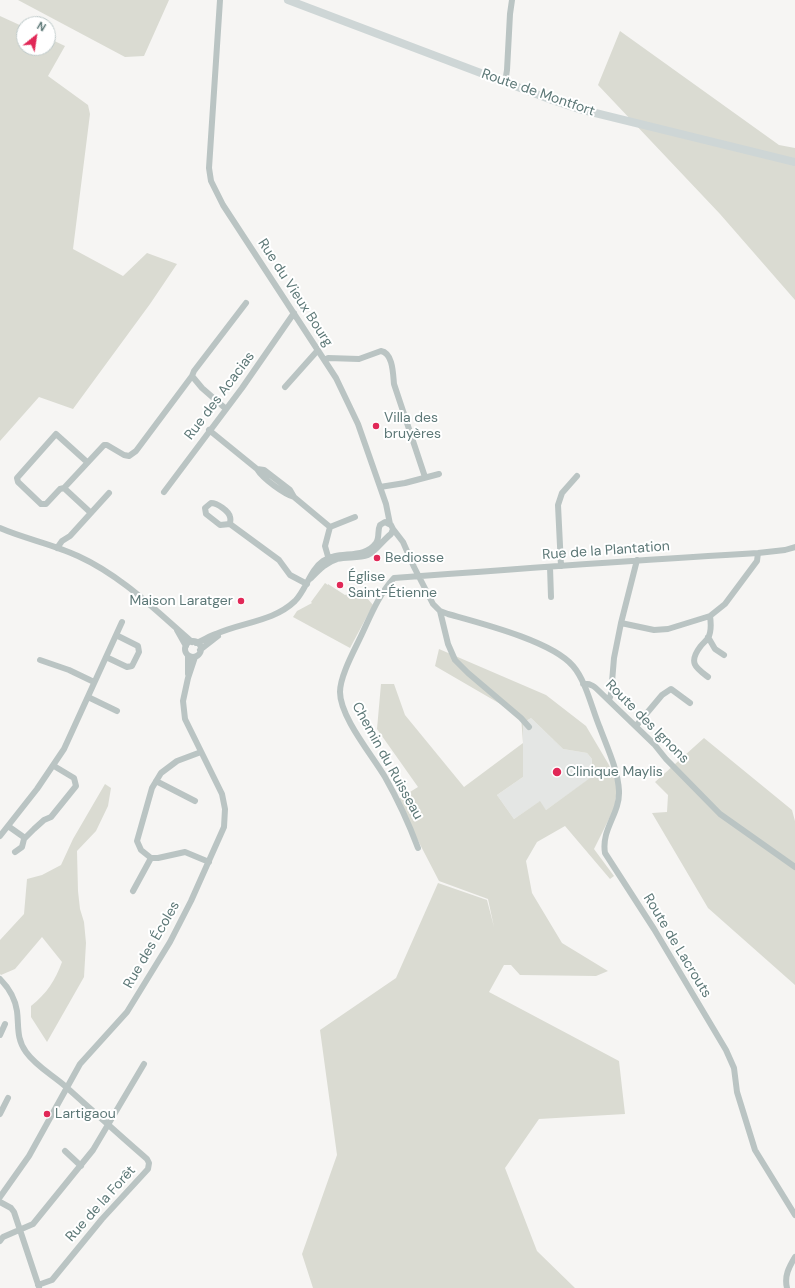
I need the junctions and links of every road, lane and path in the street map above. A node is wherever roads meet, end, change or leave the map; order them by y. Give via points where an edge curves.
1 (220, 0) edge
2 (288, 0) edge
3 (512, 0) edge
4 (505, 83) junction
5 (795, 162) edge
6 (246, 303) dead end
7 (294, 314) junction
8 (318, 350) junction
9 (324, 360) junction
10 (192, 376) junction
11 (285, 387) dead end
12 (226, 409) junction
13 (209, 430) junction
14 (87, 462) junction
15 (439, 474) dead end
16 (577, 476) dead end
17 (425, 477) junction
18 (380, 487) junction
19 (64, 488) junction
20 (164, 492) dead end
21 (109, 493) dead end
22 (386, 504) junction
23 (91, 513) junction
24 (354, 517) dead end
25 (383, 523) junction
26 (230, 524) dead end
27 (330, 527) junction
28 (0, 528) edge
29 (390, 531) junction
30 (379, 533) junction
31 (795, 547) edge
32 (57, 548) junction
33 (758, 553) junction
34 (329, 560) junction
35 (637, 560) junction
36 (561, 566) junction
37 (550, 567) junction
38 (419, 576) junction
39 (308, 581) junction
40 (551, 596) dead end
41 (440, 610) junction
42 (710, 616) junction
43 (122, 622) dead end
44 (621, 623) junction
45 (175, 627) junction
46 (226, 630) junction
47 (116, 636) junction
48 (708, 637) junction
49 (194, 642) junction
50 (186, 646) junction
51 (200, 650) junction
52 (724, 655) dead end
53 (188, 656) junction
54 (106, 657) junction
55 (195, 657) junction
56 (40, 660) dead end
57 (708, 677) dead end
58 (188, 678) junction
59 (94, 682) junction
60 (584, 684) junction
61 (88, 697) junction
62 (609, 700) junction
63 (690, 703) dead end
64 (117, 711) dead end
65 (636, 726) junction
66 (529, 727) dead end
67 (201, 752) junction
68 (54, 766) junction
69 (156, 781) junction
70 (195, 801) dead end
71 (8, 826) junction
72 (0, 836) edge
73 (25, 838) junction
74 (418, 848) dead end
75 (15, 852) dead end
76 (151, 858) junction
77 (209, 862) junction
78 (795, 868) edge
79 (133, 891) dead end
80 (0, 980) edge
81 (5, 1024) dead end
82 (0, 1035) edge
83 (144, 1064) dead end
84 (66, 1087) junction
85 (8, 1098) dead end
86 (0, 1114) edge
87 (108, 1125) junction
88 (65, 1152) dead end
89 (81, 1166) junction
90 (0, 1197) edge
91 (0, 1202) edge
92 (795, 1215) edge
93 (20, 1231) junction
94 (0, 1241) edge
95 (795, 1257) edge
96 (39, 1286) edge
97 (787, 1288) edge

1 - 7 street, Rue du Vieux Bourg via 209,168 211,181 223,205
2 - 4 main road, Route de Montfort
3 - 4 street
4 - 5 main road, Route de Montfort via 579,109
6 - 10 street
7 - 8 street, Rue du Vieux Bourg
7 - 12 street, Rue des Acacias
8 - 9 street, Rue du Vieux Bourg
8 - 11 street
9 - 17 street via 359,359 381,351 388,355 394,373 394,384
9 - 18 street, Rue du Vieux Bourg via 336,378 358,424
10 - 12 street
10 - 14 street via 136,452 129,456 124,455 104,445
12 - 13 street, Rue des Acacias
13 - 20 street, Rue des Acacias
13 - 27 street via 257,469 264,470 290,490 294,497
14 - 19 street
14 - 19 street via 56,434 17,478 41,504 46,504
15 - 17 street
16 - 36 street via 562,493 558,505
17 - 18 street via 405,484
18 - 22 street, Rue du Vieux Bourg
19 - 23 street
21 - 23 street
22 - 25 street
22 - 29 street, Rue du Vieux Bourg
23 - 32 street
24 - 27 street
25 - 29 street
25 - 30 street via 379,527
26 - 39 street via 279,560 290,575
27 - 34 street via 325,546
28 - 32 street
29 - 30 street via 382,536
29 - 34 street via 374,551 367,555
29 - 38 street via 403,542
30 - 34 street via 376,543 366,551 358,554 341,554
31 - 33 street, Rue de la Plantation
32 - 45 street via 78,556 114,576
33 - 35 street, Rue de la Plantation
33 - 42 street via 757,561 725,604
34 - 39 street via 319,564
35 - 36 street, Rue de la Plantation
35 - 44 street
36 - 37 street, Rue de la Plantation
37 - 38 street, Rue de la Plantation
37 - 40 street
38 - 41 street via 433,604
38 - 74 street, Chemin du Ruisseau via 394,578 387,585 344,673 340,692 342,709 385,777 406,816
39 - 46 street via 297,598 280,612 254,623
41 - 60 street, Route des Ignons via 516,635 556,653 573,666
41 - 66 street via 448,644 456,660
42 - 44 street via 668,629 654,630
42 - 48 street via 711,627
43 - 47 street
44 - 62 street
45 - 49 street
45 - 50 street
46 - 49 street
46 - 51 street
47 - 54 street
47 - 54 street via 138,646 139,652 132,666 128,667
48 - 52 street via 715,649
48 - 57 street via 694,657 694,664
49 - 50 street
49 - 51 street
50 - 53 street
51 - 55 street
53 - 55 street
53 - 58 street, Rue des Écoles
54 - 59 street
55 - 58 street, Rue des Écoles
56 - 59 street via 70,670
58 - 67 street, Rue des Écoles via 183,701 185,719
59 - 61 street
60 - 62 street, Route des Ignons via 593,686
60 - 92 street, Route de Lacrouts via 619,785 617,808 605,836 605,852 726,1050 734,1068 737,1092 754,1150
61 - 64 street
61 - 68 street
62 - 65 street, Route des Ignons
63 - 65 street via 671,689 662,695
65 - 78 street, Route des Ignons via 720,814
67 - 69 street via 177,761 161,773
67 - 77 street, Rue des Écoles via 222,794 225,809 224,827
68 - 71 street
68 - 73 street via 74,778 76,786 51,817 44,820
69 - 70 street
69 - 76 street via 137,841 141,850
71 - 72 street
71 - 73 street
73 - 75 street via 22,847
76 - 77 street via 185,852
76 - 79 street
77 - 84 street, Rue des Écoles via 170,942 127,1012 86,1056
80 - 84 street, Rue de la Forêt via 13,996 17,1011 17,1032 25,1050 41,1068
81 - 82 street
83 - 87 street
84 - 87 street, Rue de la Forêt
84 - 90 street, Rue des Écoles via 29,1156
85 - 86 street
87 - 89 street via 94,1150
87 - 96 street, Rue de la Forêt via 147,1159 148,1169 102,1219 52,1280
88 - 89 street
89 - 93 street via 33,1224
91 - 93 street via 14,1212
93 - 94 street via 3,1237
93 - 96 street
95 - 97 street via 787,1270

